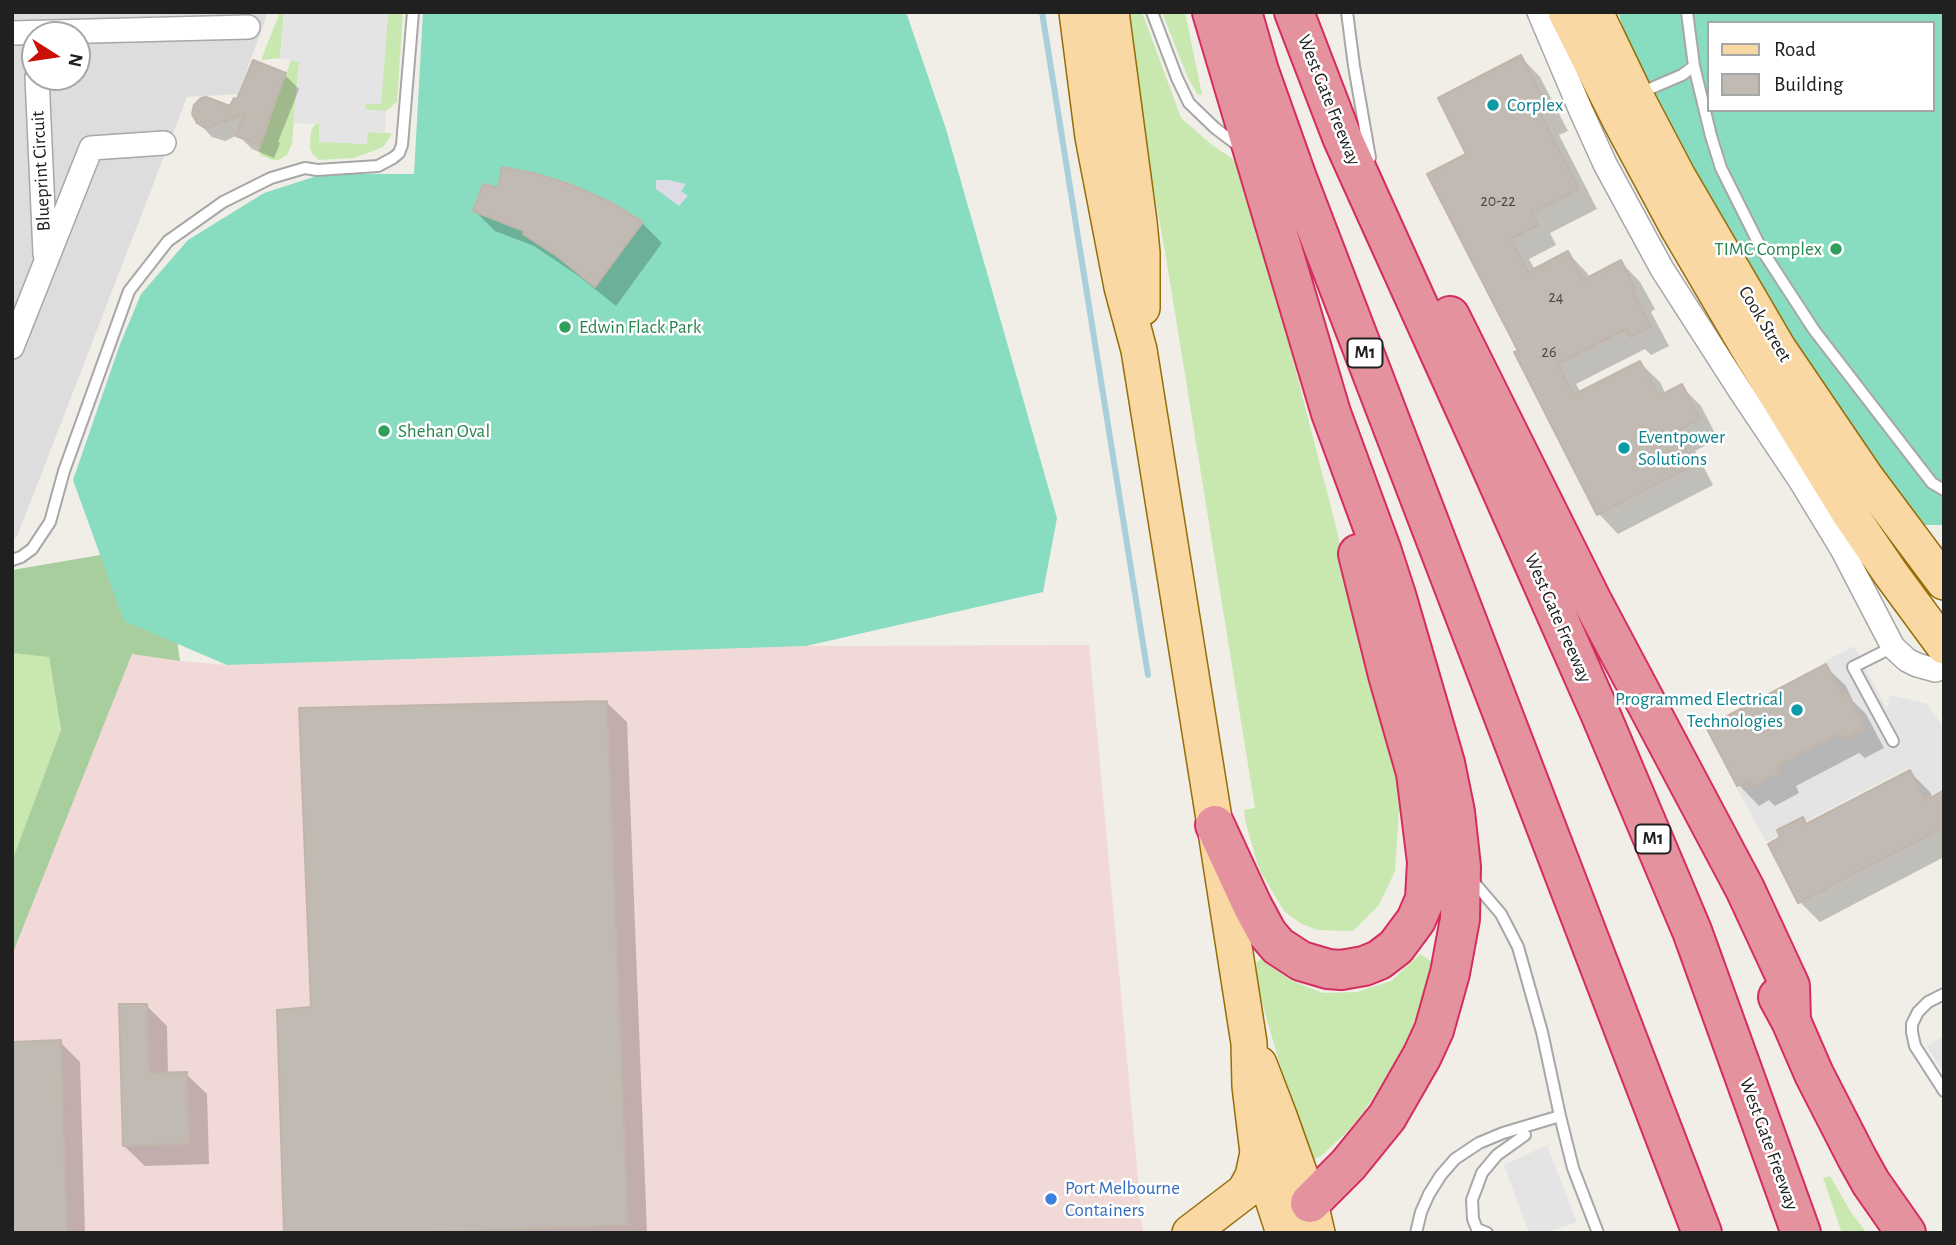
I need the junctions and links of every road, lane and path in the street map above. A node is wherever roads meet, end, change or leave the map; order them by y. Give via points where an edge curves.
1 (413, 12) edge
2 (1077, 12) edge
3 (1111, 12) edge
4 (1152, 12) edge
5 (1212, 12) edge
6 (1242, 12) edge
7 (1294, 12) edge
8 (1348, 12) edge
9 (1539, 12) edge
10 (1566, 12) edge
11 (1595, 12) edge
12 (1687, 12) edge
13 (248, 27) dead end
14 (91, 33) edge
15 (1694, 66) junction
16 (38, 91) edge
17 (1635, 95) junction
18 (164, 143) dead end
19 (1356, 148) junction
20 (1256, 159) junction
21 (45, 264) junction
22 (1712, 345) junction
23 (12, 347) edge
24 (1139, 350) junction
25 (1753, 356) junction
26 (1331, 413) junction
27 (1485, 453) junction
28 (1944, 490) edge
29 (12, 560) edge
30 (1944, 582) edge
31 (1944, 646) edge
32 (1893, 647) junction
33 (1944, 667) edge
34 (1893, 741) dead end
35 (1216, 825) junction
36 (1461, 867) junction
37 (1944, 994) edge
38 (1791, 1021) junction
39 (1621, 1025) junction
40 (1249, 1043) junction
41 (1944, 1091) edge
42 (1560, 1116) junction
43 (1525, 1135) dead end
44 (1258, 1153) junction
45 (1299, 1226) edge
46 (1190, 1233) edge
47 (1416, 1233) edge
48 (1487, 1233) edge
49 (1598, 1233) edge
50 (1682, 1233) edge
51 (1702, 1233) edge
52 (1801, 1233) edge
53 (1906, 1233) edge

1 - 29 lane via 398,153 378,166 305,169 271,178 223,202 168,241 129,291 50,522 32,549
2 - 24 main road via 1093,137 1122,288
3 - 24 main road via 1142,253
4 - 20 lane via 1189,103
5 - 20 highway
6 - 39 highway, M1 via 1297,178
7 - 19 highway, West Gate Freeway / M1
8 - 19 lane
9 - 22 street via 1605,163 1662,269
10 - 25 main road, Cook Street via 1672,216
11 - 17 main road, Cook Street
12 - 15 lane
13 - 14 street
15 - 17 lane
15 - 28 lane via 1721,169 1762,250 1814,330 1932,483
16 - 21 street, Blueprint Circuit
17 - 30 main road, Cook Street via 1778,348
18 - 21 street, Blueprint Circuit via 91,148
19 - 27 highway, West Gate Freeway / M1
19 - 38 highway via 1379,172 1592,601 1745,889 1790,986
20 - 26 highway
21 - 23 street, Blueprint Circuit
22 - 25 street, Cook Street
22 - 32 street via 1842,549
24 - 35 main road
25 - 31 main road, Cook Street via 1850,514
26 - 35 highway via 1356,546 1416,774 1427,862 1425,899 1408,932 1379,960 1341,970 1314,966 1291,956 1267,933
26 - 36 highway via 1381,549 1445,763
27 - 38 highway via 1607,666
27 - 52 highway, West Gate Freeway / M1 via 1692,931
32 - 33 street via 1917,665 1935,670
32 - 34 lane via 1853,667
35 - 40 main road
36 - 42 lane via 1501,914 1518,947
36 - 45 highway via 1460,919 1434,1030 1387,1117
37 - 41 lane via 1928,1002 1914,1018 1912,1032 1915,1046
38 - 53 highway via 1857,1158
39 - 50 highway, M1
39 - 51 highway, M1
40 - 44 main road
40 - 45 main road via 1266,1079
42 - 47 lane via 1503,1133 1455,1159 1429,1194
42 - 49 lane via 1573,1168
43 - 48 lane via 1497,1155 1482,1173 1472,1199 1473,1219 1477,1228
44 - 45 main road
44 - 46 main road via 1245,1191

